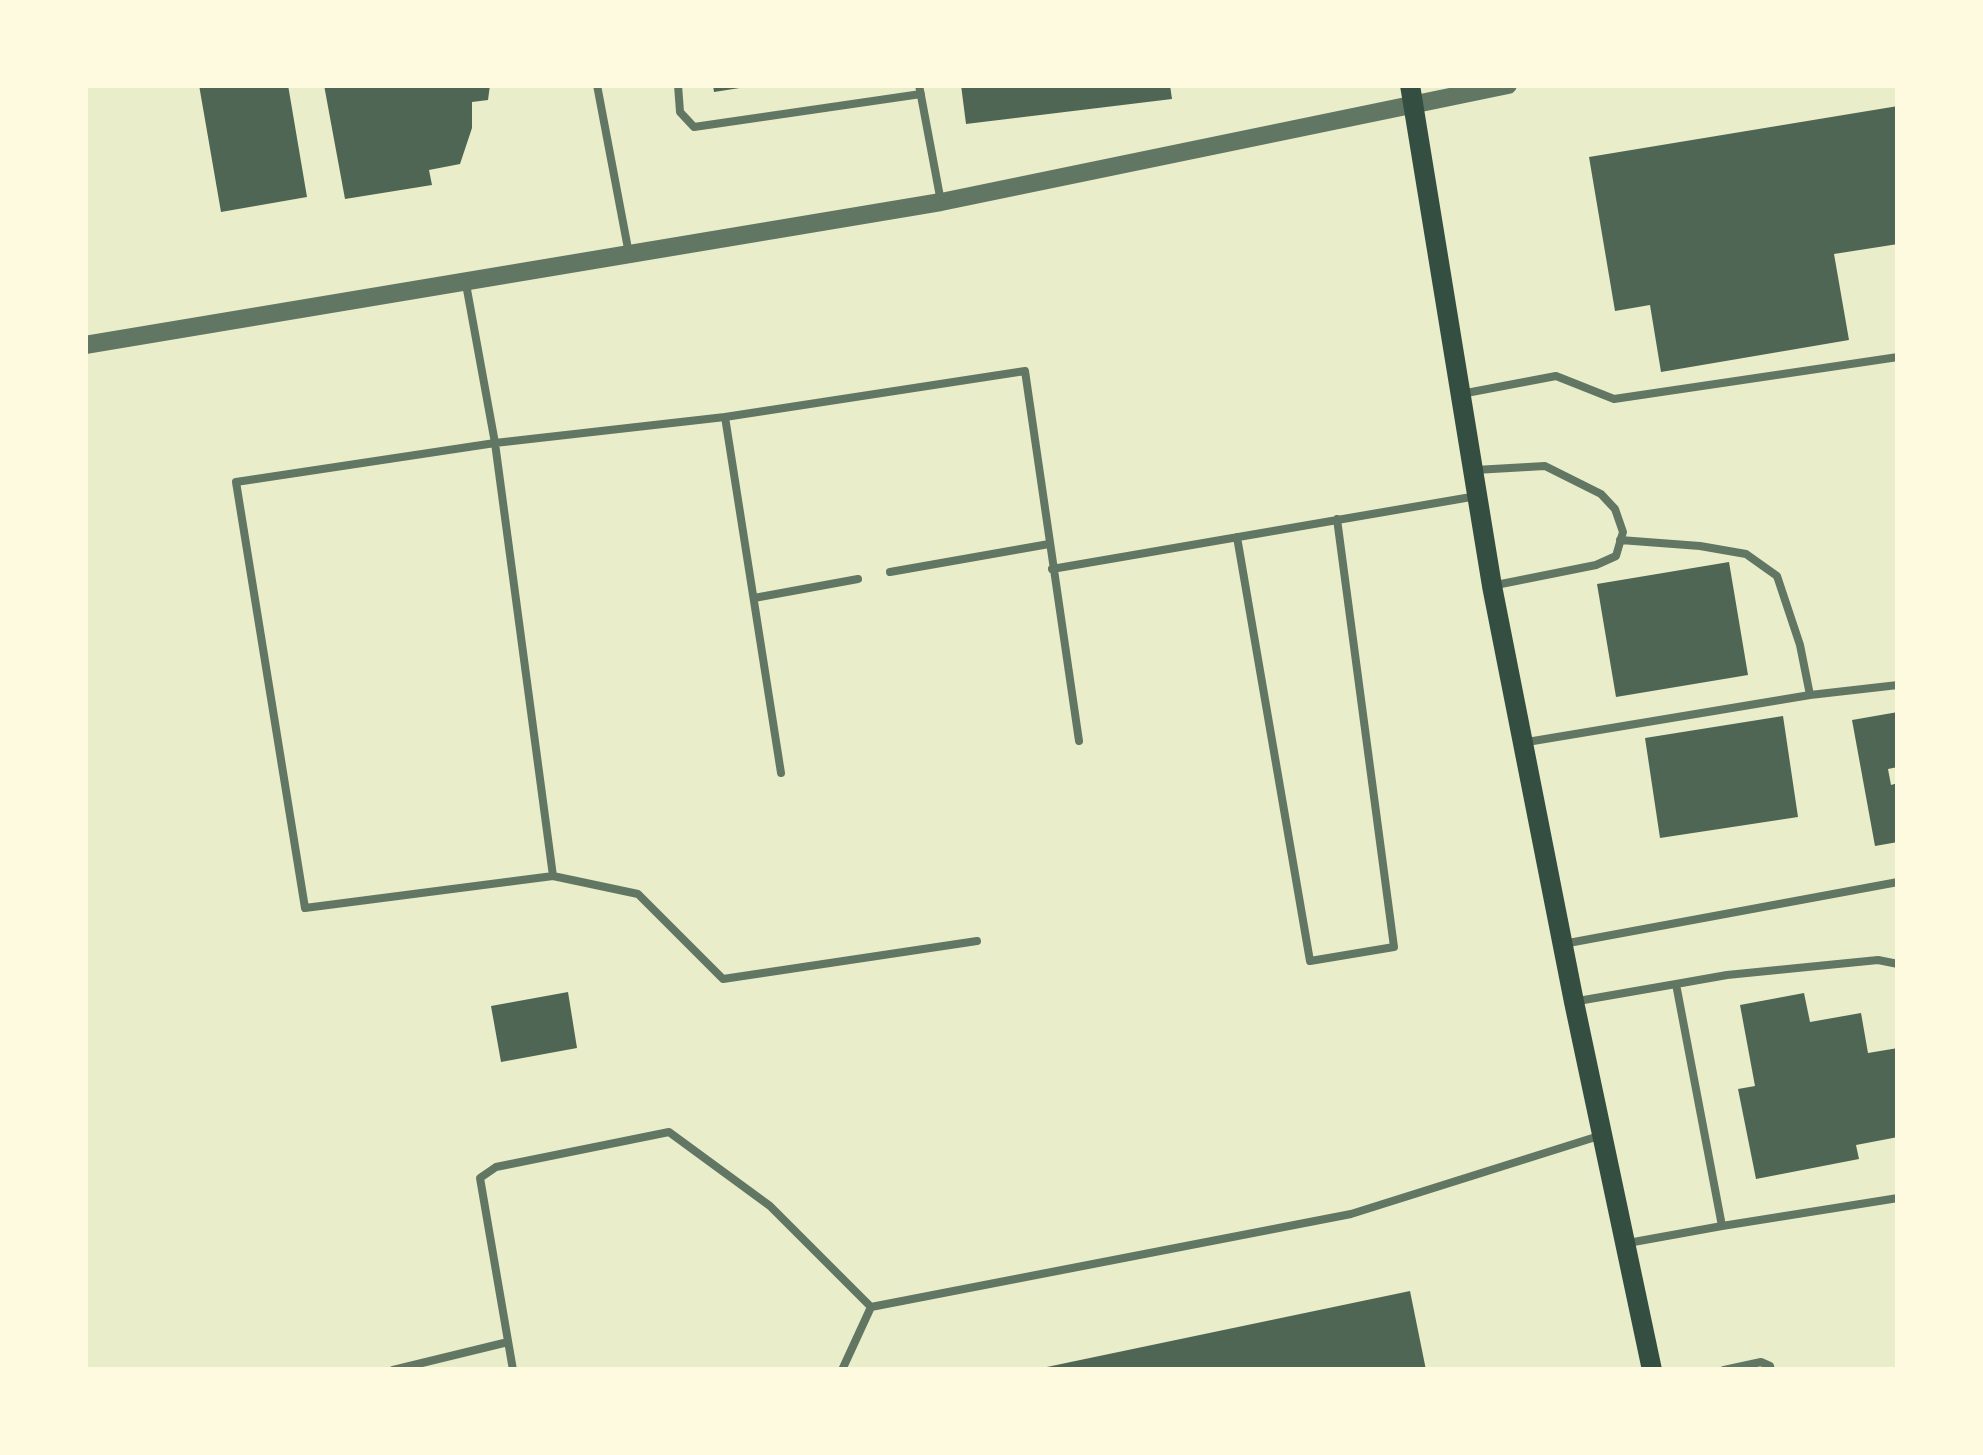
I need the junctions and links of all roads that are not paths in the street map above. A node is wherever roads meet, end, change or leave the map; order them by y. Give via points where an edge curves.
1 (597, 85) edge
2 (678, 85) edge
3 (1508, 85) edge
4 (920, 90) edge
5 (1412, 94) edge
6 (941, 202) junction
7 (629, 254) junction
8 (465, 281) junction
9 (85, 344) edge
10 (1898, 357) edge
11 (1460, 394) junction
12 (725, 417) junction
13 (496, 443) junction
14 (1473, 470) junction
15 (1477, 496) junction
16 (1338, 519) junction
17 (1237, 538) junction
18 (1620, 540) junction
19 (1048, 544) junction
20 (1052, 569) junction
21 (890, 572) dead end
22 (858, 579) dead end
23 (1492, 586) junction
24 (754, 598) junction
25 (1898, 684) edge
26 (1810, 695) junction
27 (1079, 741) dead end
28 (1522, 742) junction
29 (781, 773) dead end
30 (553, 876) junction
31 (1898, 882) edge
32 (977, 941) dead end
33 (1563, 944) junction
34 (1898, 964) edge
35 (1676, 984) junction
36 (1574, 1002) junction
37 (1602, 1135) junction
38 (1898, 1198) edge
39 (1722, 1226) junction
40 (1625, 1244) junction
41 (871, 1307) junction
42 (508, 1342) junction
43 (393, 1370) edge
44 (513, 1370) edge
45 (842, 1370) edge
46 (1652, 1370) edge
47 (1724, 1370) edge
48 (1770, 1370) edge

1 - 7 lane
2 - 4 lane via 680,112 694,127
3 - 5 street
4 - 6 lane
5 - 6 street
5 - 11 main road
6 - 7 street
7 - 8 street
8 - 9 street
8 - 13 lane
10 - 11 lane via 1614,399 1556,376
11 - 14 main road
12 - 13 lane
12 - 19 lane via 1024,371
12 - 24 lane
13 - 30 lane
13 - 30 lane via 236,482 306,908
14 - 15 main road
14 - 18 lane via 1546,466 1581,481 1614,509
15 - 16 lane
15 - 23 main road
16 - 17 lane
16 - 17 lane via 1394,947 1310,961
17 - 20 lane
18 - 23 lane via 1616,556 1596,565
18 - 26 lane via 1746,554 1778,576
19 - 20 lane
19 - 21 lane
20 - 27 lane
22 - 24 lane
23 - 28 main road
24 - 29 lane
25 - 26 lane
26 - 28 lane
28 - 33 main road
30 - 32 lane via 638,894 723,980
31 - 33 lane
33 - 36 main road
34 - 35 lane via 1878,960
35 - 36 lane
35 - 39 lane
36 - 37 main road
37 - 40 main road
37 - 41 lane via 1351,1214
38 - 39 lane
39 - 40 lane
40 - 46 main road
41 - 42 lane via 770,1206 669,1132 496,1167 480,1178
41 - 45 lane
42 - 43 lane
42 - 44 lane
47 - 48 lane via 1761,1362

